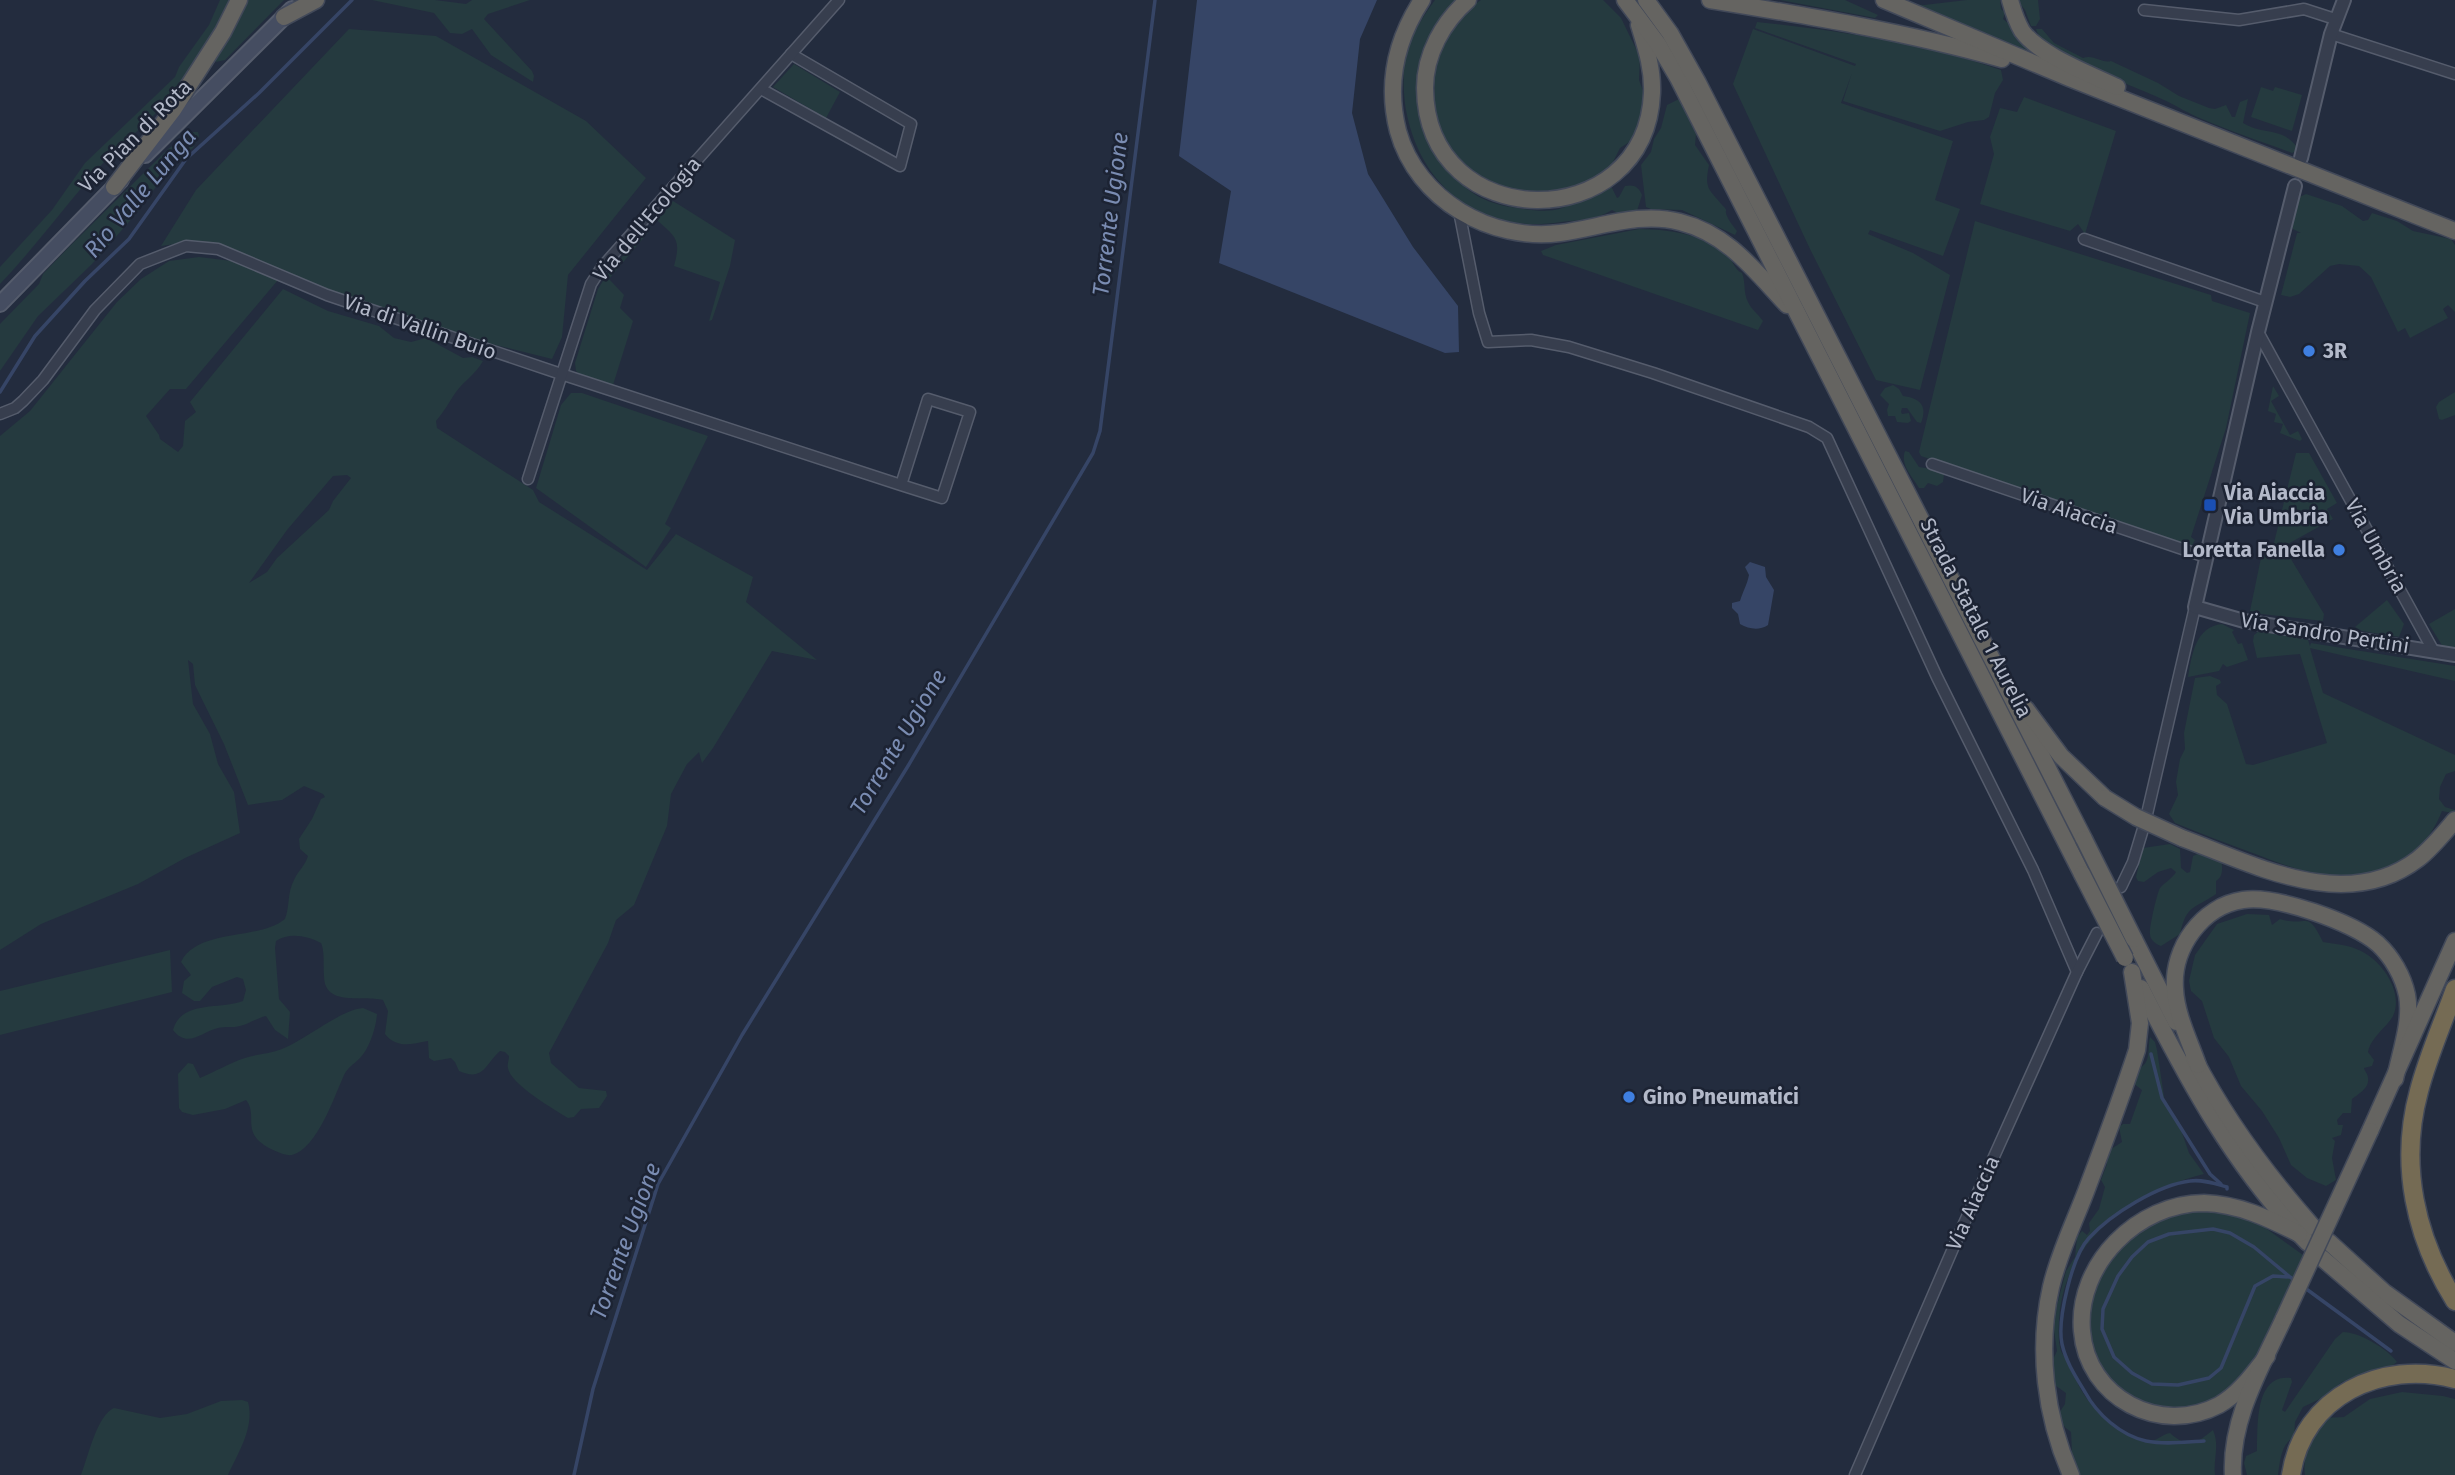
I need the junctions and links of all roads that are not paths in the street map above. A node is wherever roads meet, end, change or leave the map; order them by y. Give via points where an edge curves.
1 (239, 0) edge
2 (301, 0) edge
3 (316, 0) edge
4 (839, 0) edge
5 (1422, 0) edge
6 (1468, 0) edge
7 (1710, 0) edge
8 (1884, 0) edge
9 (2010, 0) edge
10 (2344, 0) edge
11 (1636, 4) edge
12 (2144, 10) dead end
13 (284, 17) junction
14 (2335, 19) junction
15 (2331, 34) junction
16 (791, 54) junction
17 (2455, 74) edge
18 (2069, 78) junction
19 (761, 89) junction
20 (2164, 115) junction
21 (2301, 158) dead end
22 (2295, 186) dead end
23 (114, 187) junction
24 (1459, 211) junction
25 (2455, 230) edge
26 (2084, 239) dead end
27 (2265, 302) junction
28 (0, 304) edge
29 (1799, 318) junction
30 (2258, 331) junction
31 (561, 374) junction
32 (0, 414) edge
33 (1932, 464) dead end
34 (528, 479) dead end
35 (901, 485) junction
36 (2206, 557) junction
37 (2196, 607) junction
38 (2433, 650) junction
39 (2455, 655) edge
40 (1997, 671) junction
41 (2147, 814) dead end
42 (2455, 820) edge
43 (2143, 829) dead end
44 (2121, 887) dead end
45 (2098, 933) dead end
46 (2455, 941) edge
47 (2129, 965) junction
48 (2077, 972) junction
49 (2455, 989) edge
50 (2198, 1065) junction
51 (2395, 1079) junction
52 (2307, 1235) junction
53 (2329, 1242) dead end
54 (2322, 1258) dead end
55 (2455, 1301) edge
56 (2455, 1343) edge
57 (2267, 1356) junction
58 (2455, 1361) edge
59 (2455, 1379) edge
60 (1854, 1475) edge
61 (2071, 1475) edge
62 (2233, 1475) edge
63 (2291, 1475) edge

1 - 23 highway via 173,110
2 - 13 main road, Via Pian di Rota
3 - 13 highway
4 - 16 street, Via dell'Ecologia
5 - 24 highway via 1398,49 1393,74 1395,118 1416,171
6 - 11 highway via 1444,27 1430,56 1425,82 1429,122 1443,151 1468,177 1498,194 1535,201 1575,195 1599,184 1637,145 1648,116 1652,85
7 - 18 highway via 1938,41
8 - 18 highway
9 - 20 highway via 2022,31 2034,43
10 - 14 street
11 - 29 highway, Strada Statale 1 Aurelia
11 - 40 highway, Strada Statale 1 Aurelia via 1670,33 1692,72
12 - 14 street via 2239,20 2304,9
13 - 23 main road, Via Pian di Rota
14 - 15 street
15 - 17 street
15 - 21 street
16 - 19 street, Via dell'Ecologia
16 - 19 street via 911,124 900,166
18 - 20 highway
19 - 31 street, Via dell'Ecologia via 602,267 591,284
20 - 25 highway
22 - 27 street
23 - 28 main road, Via Pian di Rota
24 - 29 highway via 1493,227 1529,234 1649,219 1690,225 1729,245
24 - 48 street via 1488,342 1531,340 1569,346 1809,427 1827,438
26 - 27 street
27 - 30 street
29 - 47 highway, Strada Statale 1 Aurelia, bridge
30 - 36 street
30 - 38 street, Via Umbria
31 - 32 street, Via di Vallin Buio via 327,295 218,249 186,246 140,264 95,310 43,380 15,408
31 - 34 street, Via dell'Ecologia
31 - 35 street, Via di Vallin Buio
33 - 36 street, Via Aiaccia
35 - 35 street, Via di Vallin Buio via 942,498 970,412 928,399
36 - 37 street
37 - 38 street, Via Sandro Pertini via 2244,621
37 - 41 street
38 - 39 street, Via Sandro Pertini
40 - 42 highway, bridge via 2055,750 2105,798 2182,838 2304,881 2342,885 2379,879 2427,852
40 - 50 highway, Strada Statale 1 Aurelia, bridge
43 - 44 street
45 - 48 street, Via Aiaccia
46 - 51 highway
47 - 52 highway, Strada Statale 1 Aurelia via 2216,1128 2262,1192
47 - 61 highway via 2140,1023 2137,1050 2055,1272 2046,1313 2047,1394
48 - 60 street, Via Aiaccia
49 - 55 highway via 2418,1091 2410,1174 2417,1216 2433,1261
50 - 51 highway via 2175,991 2178,957 2190,933 2221,908 2264,899 2356,930 2386,953 2407,996
50 - 52 highway, Strada Statale 1 Aurelia
51 - 57 highway, bridge
52 - 57 highway via 2229,1206 2175,1207 2139,1222 2118,1239 2100,1262 2084,1299 2084,1344 2096,1372 2116,1397 2152,1414 2179,1417 2221,1404
53 - 56 highway via 2384,1292
54 - 58 highway via 2399,1324
57 - 62 highway via 2234,1435
59 - 63 highway via 2393,1374 2349,1390 2314,1421 2299,1446

